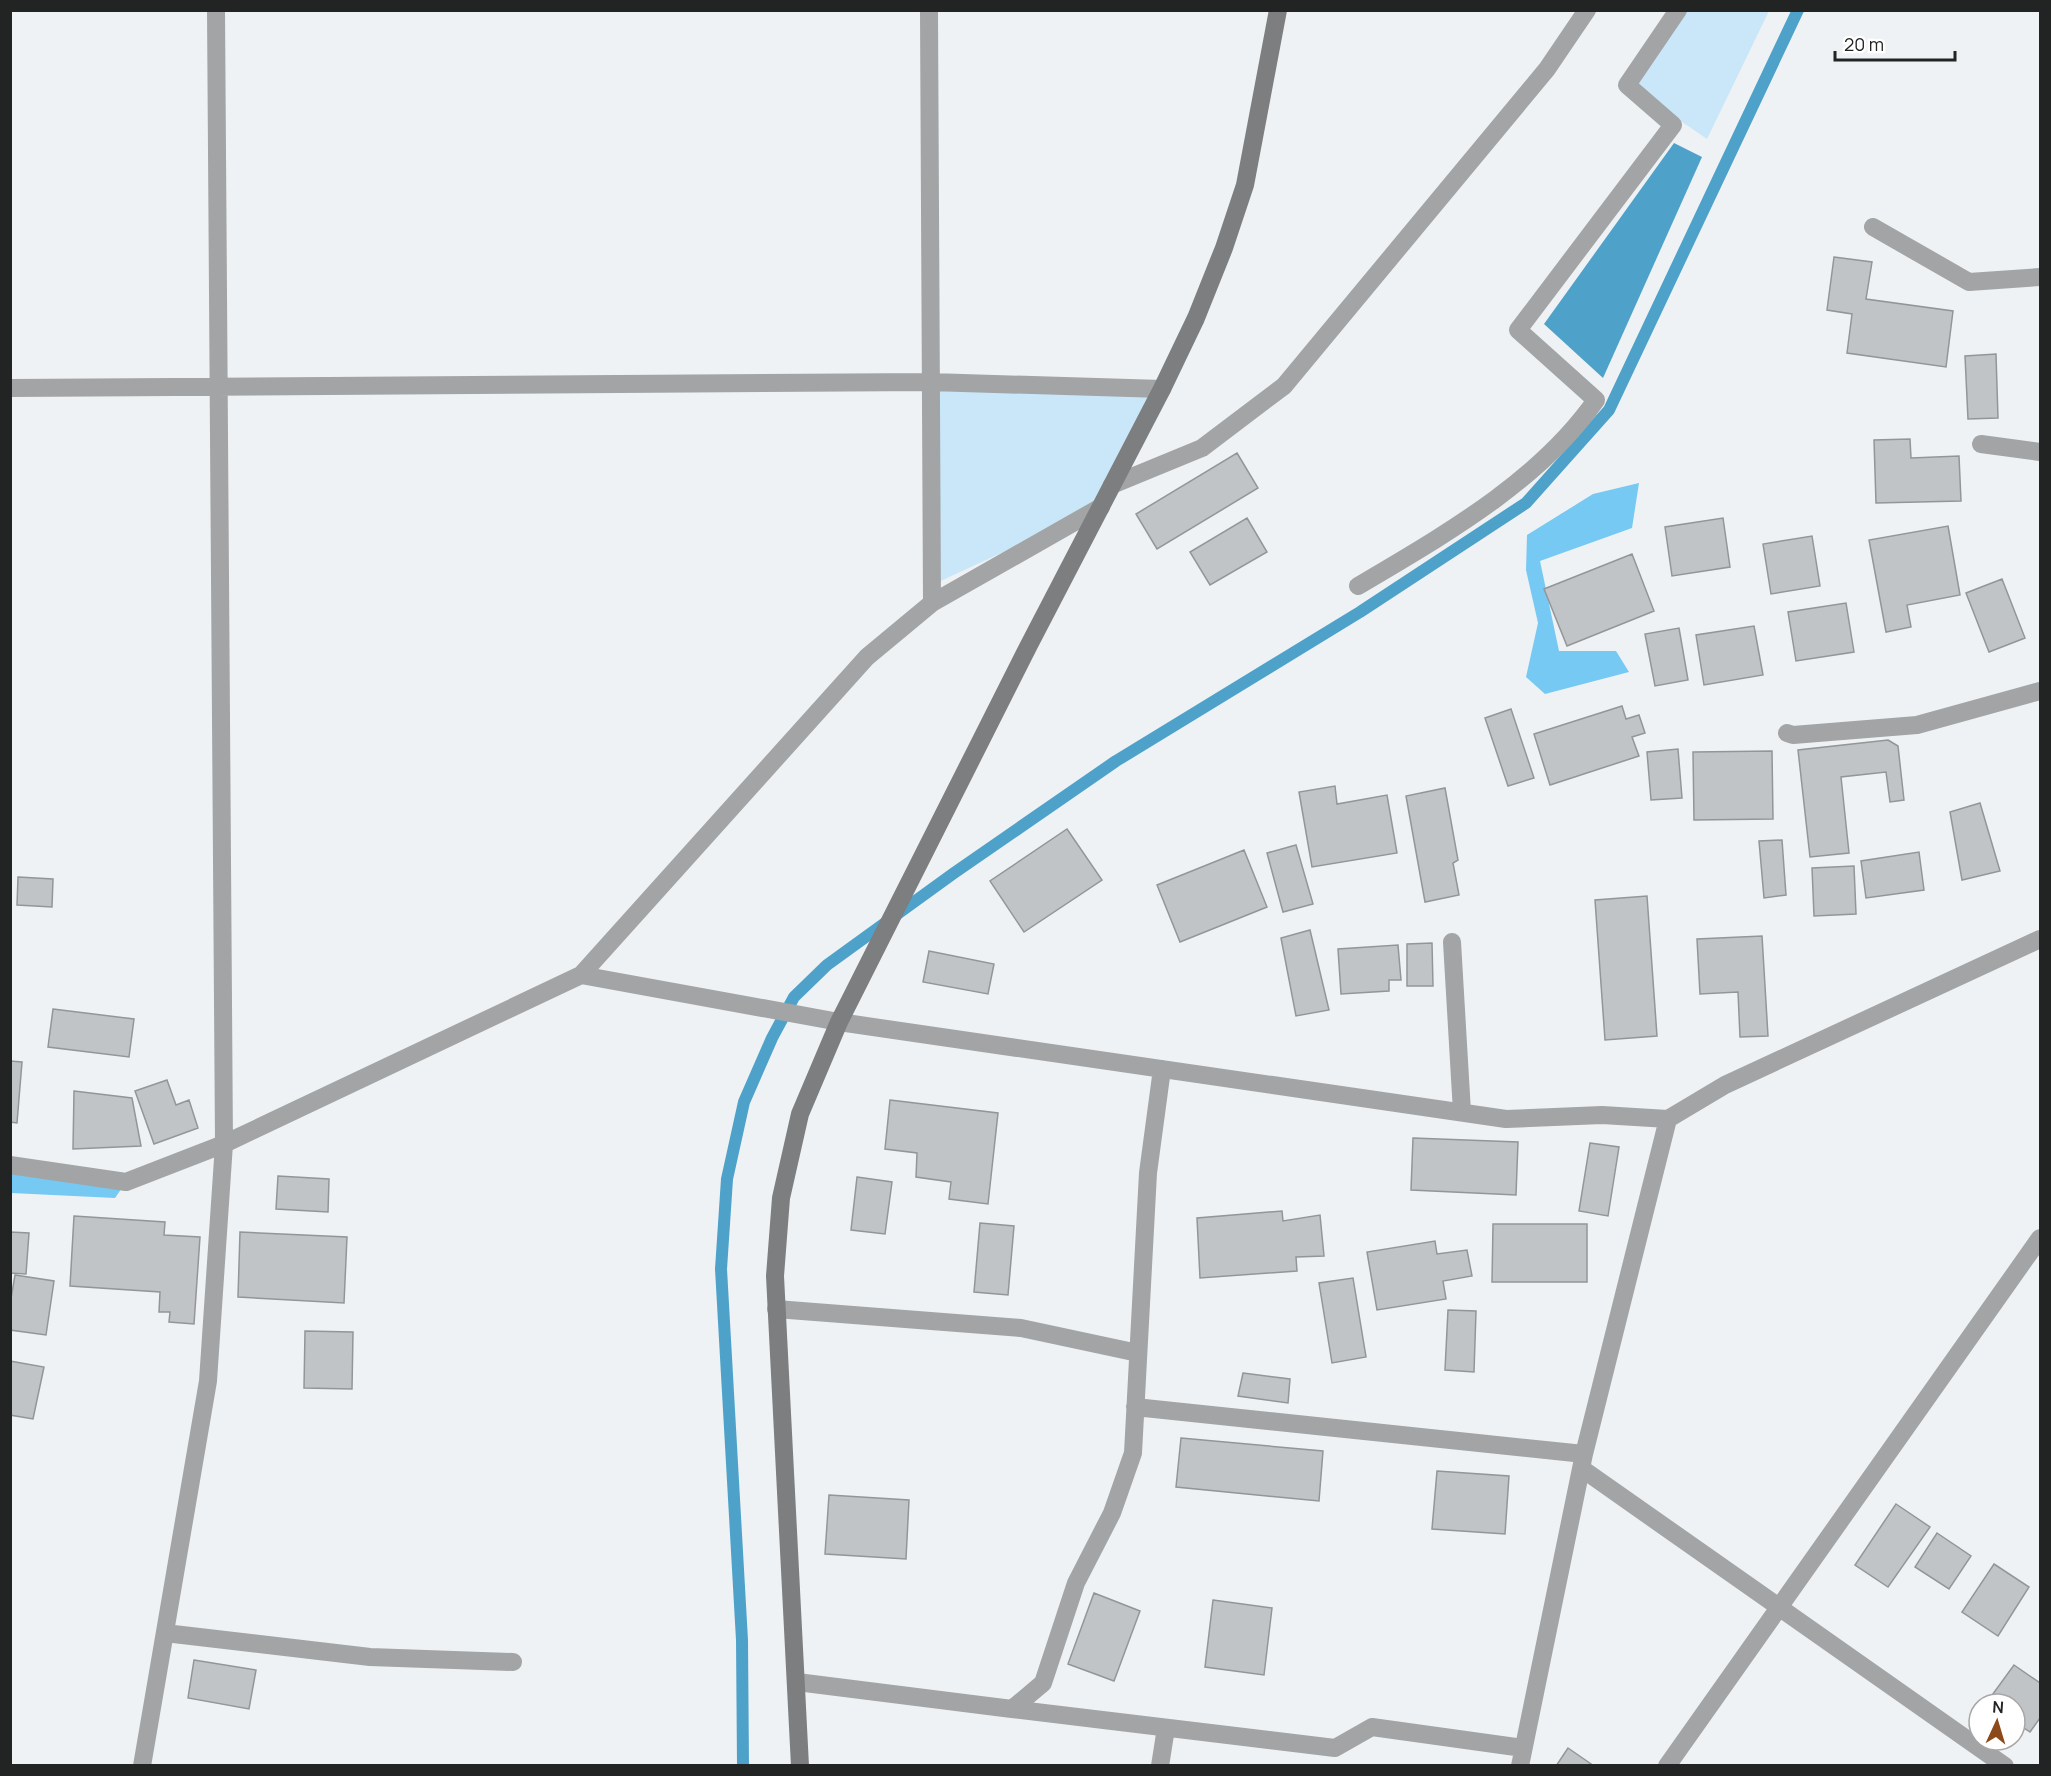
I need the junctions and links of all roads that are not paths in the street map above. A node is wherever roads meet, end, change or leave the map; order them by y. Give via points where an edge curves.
1 (216, 10) edge
2 (929, 10) edge
3 (1278, 10) edge
4 (1587, 10) edge
5 (1678, 10) edge
6 (1873, 227) dead end
7 (2040, 277) edge
8 (931, 382) junction
9 (218, 387) junction
10 (10, 388) edge
11 (1162, 388) junction
12 (1980, 444) dead end
13 (2040, 452) edge
14 (1112, 485) junction
15 (1101, 507) junction
16 (1358, 586) dead end
17 (932, 603) junction
18 (2040, 691) edge
19 (1787, 733) dead end
20 (2040, 939) edge
21 (1452, 942) dead end
22 (581, 975) junction
23 (839, 1022) junction
24 (1162, 1069) junction
25 (1462, 1112) junction
26 (1668, 1119) junction
27 (224, 1144) junction
28 (10, 1165) edge
29 (2040, 1238) edge
30 (776, 1309) junction
31 (1138, 1353) junction
32 (1135, 1407) junction
33 (1583, 1461) junction
34 (1778, 1608) junction
35 (165, 1633) junction
36 (513, 1662) dead end
37 (796, 1682) junction
38 (1012, 1709) junction
39 (1166, 1728) junction
40 (1522, 1757) edge
41 (142, 1766) edge
42 (800, 1766) edge
43 (1160, 1766) edge
44 (1667, 1766) edge
45 (2005, 1766) edge

1 - 9 street
2 - 8 street
3 - 11 street via 1245,185 1196,318
4 - 14 street via 1547,69 1284,386 1202,448
5 - 16 street via 1628,85 1673,125 1518,330 1596,400 1538,465 1450,531
6 - 7 street via 1969,282
8 - 9 street
8 - 11 street
8 - 17 street
9 - 10 street
9 - 27 street
11 - 14 street
12 - 13 street
14 - 15 street
15 - 17 street
15 - 23 street
17 - 22 street via 867,657
18 - 19 street via 1917,725
20 - 26 street via 1725,1085
21 - 25 street
22 - 23 street
22 - 27 street
23 - 24 street
23 - 30 street via 800,1114 781,1198
24 - 25 street
24 - 31 street via 1148,1173
25 - 26 street via 1506,1119 1602,1115
26 - 33 street
27 - 28 street via 126,1182
27 - 35 street via 208,1381
29 - 34 street
30 - 31 street via 1022,1328
30 - 37 street
31 - 32 street
32 - 33 street
32 - 38 street via 1133,1453 1112,1513 1076,1583 1042,1683
33 - 34 street
33 - 40 street
34 - 44 street
34 - 45 street
35 - 36 street via 370,1657
35 - 41 street
37 - 38 street
37 - 42 street
38 - 39 street
39 - 40 street via 1335,1748 1372,1727
39 - 43 street

